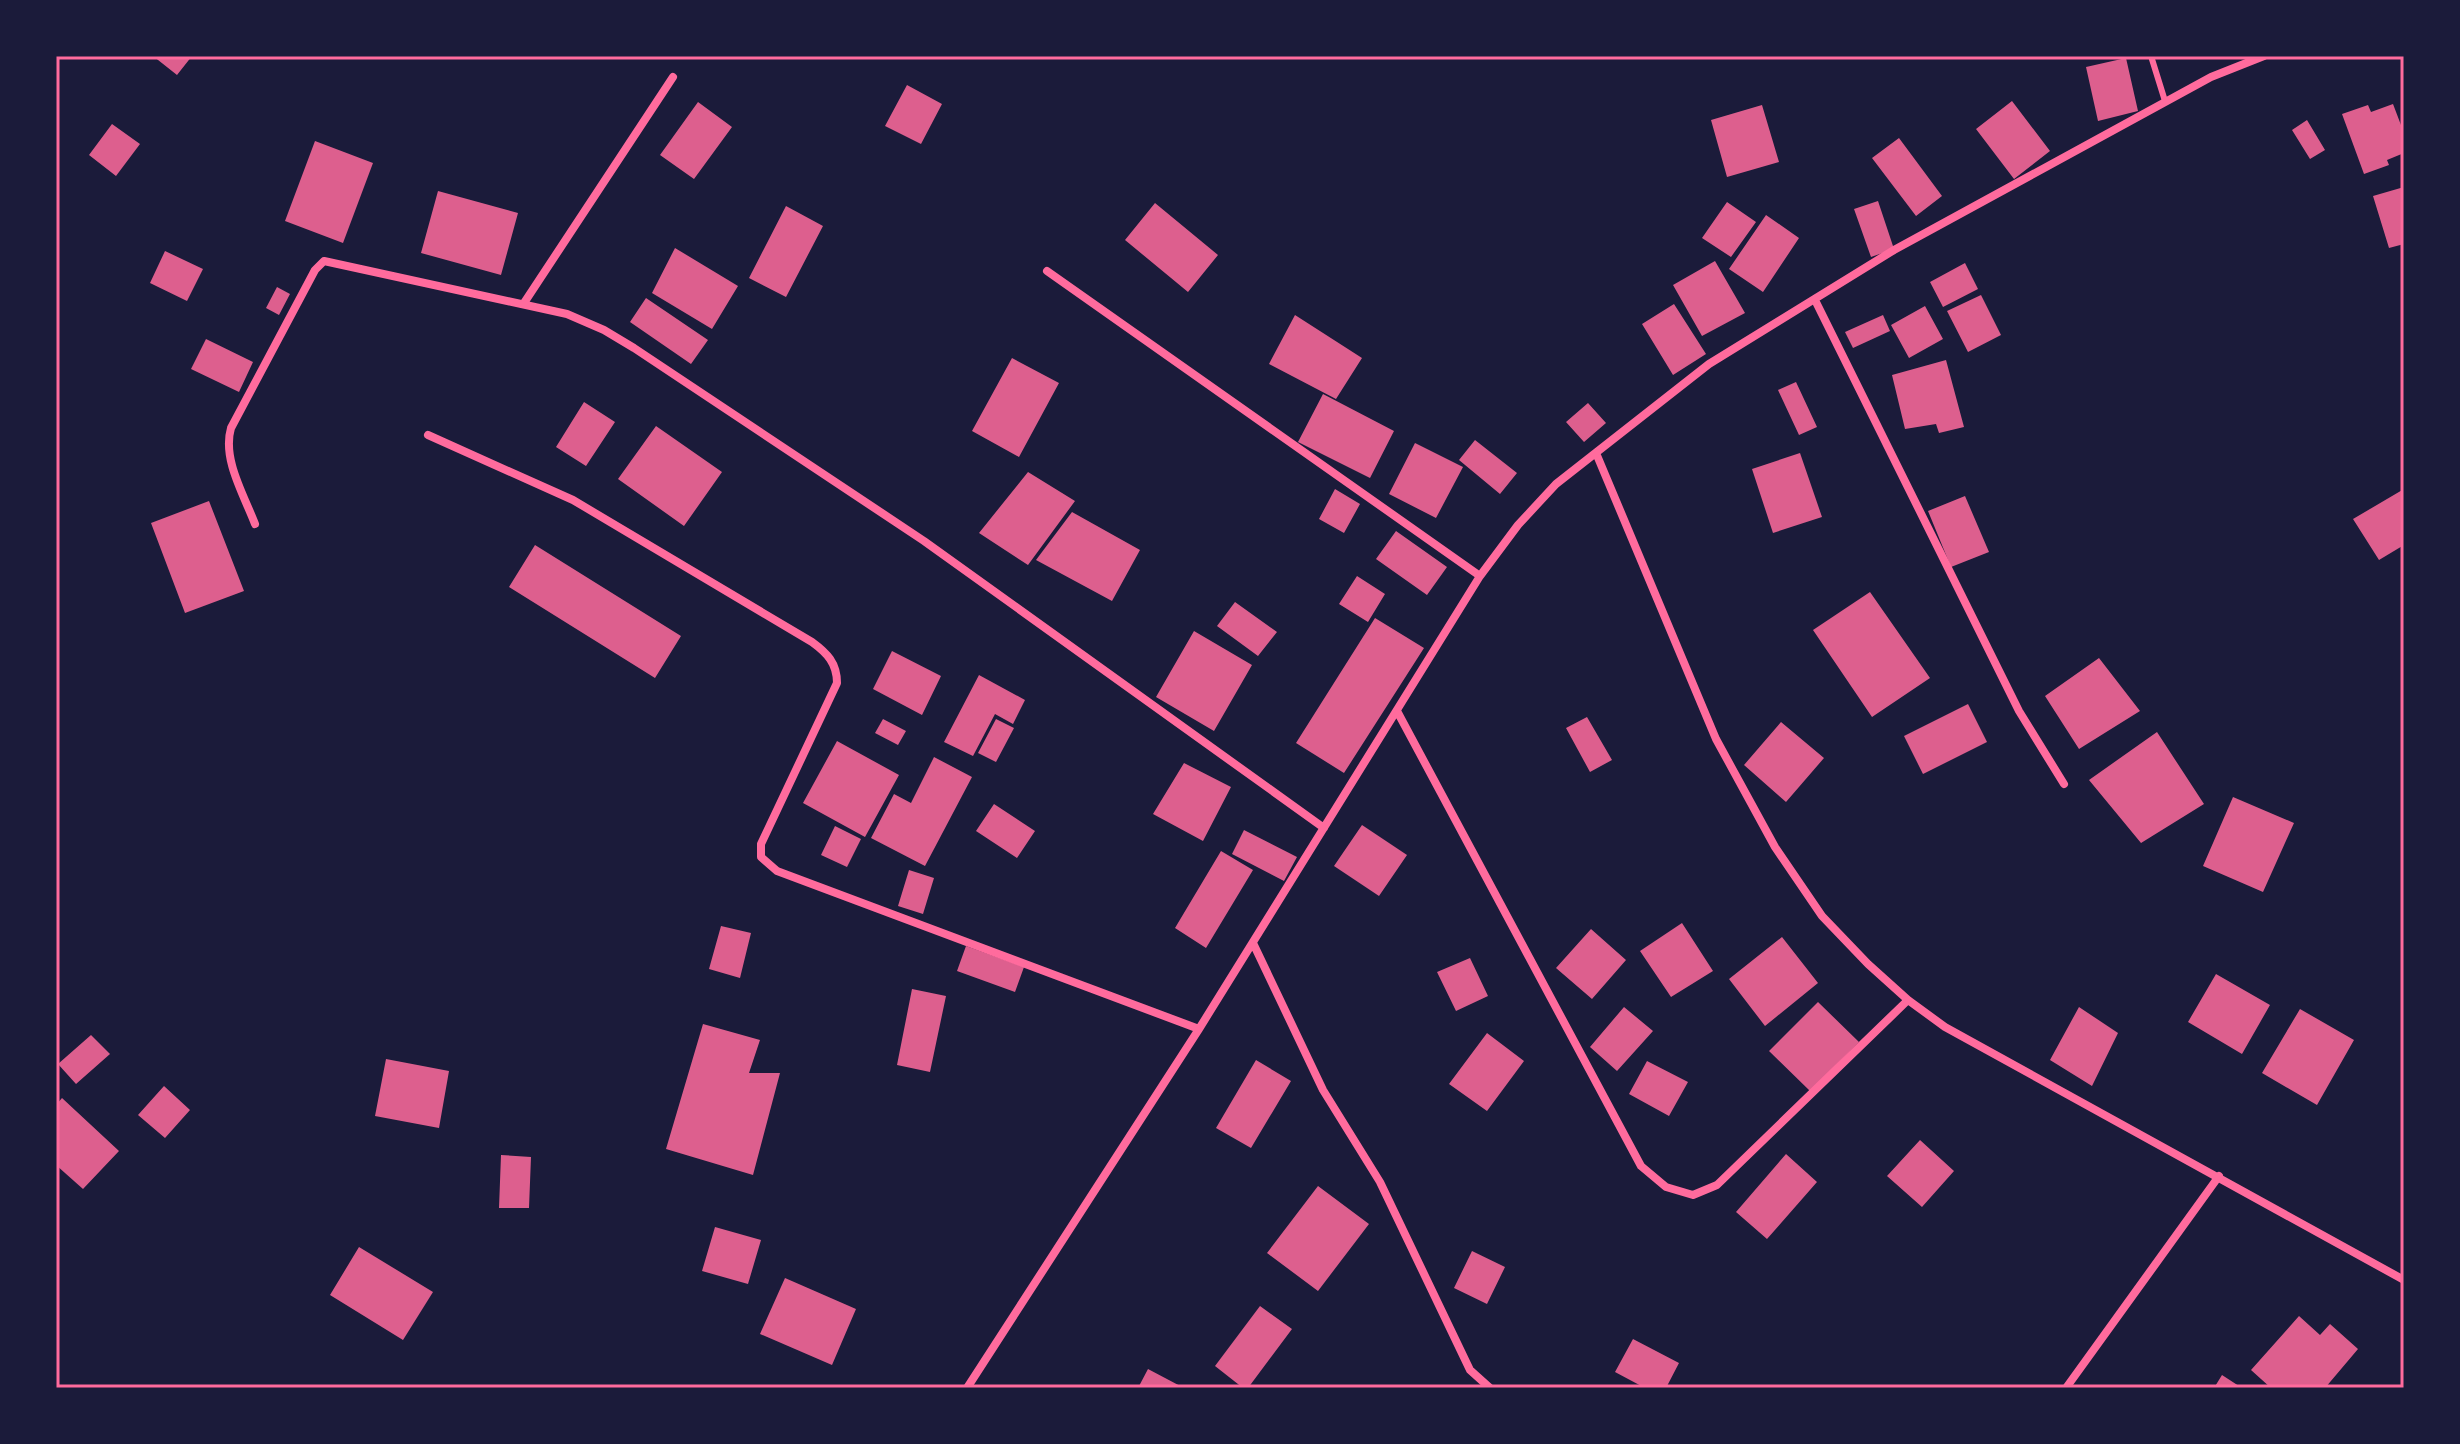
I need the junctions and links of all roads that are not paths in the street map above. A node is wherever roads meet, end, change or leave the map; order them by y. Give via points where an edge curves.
1 (2151, 56) edge
2 (2264, 56) edge
3 (673, 77) dead end
4 (2165, 101) junction
5 (1047, 271) dead end
6 (1815, 300) junction
7 (524, 303) junction
8 (428, 435) dead end
9 (1596, 453) junction
10 (255, 524) dead end
11 (1480, 576) junction
12 (1397, 711) junction
13 (2064, 784) dead end
14 (1324, 828) junction
15 (1253, 943) junction
16 (1908, 1000) junction
17 (1199, 1029) junction
18 (2219, 1176) junction
19 (2404, 1280) edge
20 (967, 1388) edge
21 (1490, 1388) edge
22 (2066, 1388) edge

1 - 4 lane
2 - 4 street
3 - 7 street
4 - 6 street via 1894,250
5 - 11 street
6 - 9 street via 1709,364
6 - 13 street via 2019,711
7 - 10 street via 324,261 226,443
7 - 14 street via 567,314 634,348 924,541
8 - 17 street via 573,500 828,654 837,683 761,844 761,857 777,871
9 - 11 street via 1537,504
9 - 16 street via 1716,739 1768,835 1822,916
11 - 12 street
12 - 14 street
12 - 16 street via 1641,1166 1666,1187 1693,1195 1717,1185
14 - 15 street
15 - 17 street
15 - 21 street via 1323,1090 1380,1182 1470,1370
16 - 18 street via 1945,1027
17 - 20 street
18 - 19 street
18 - 22 street

